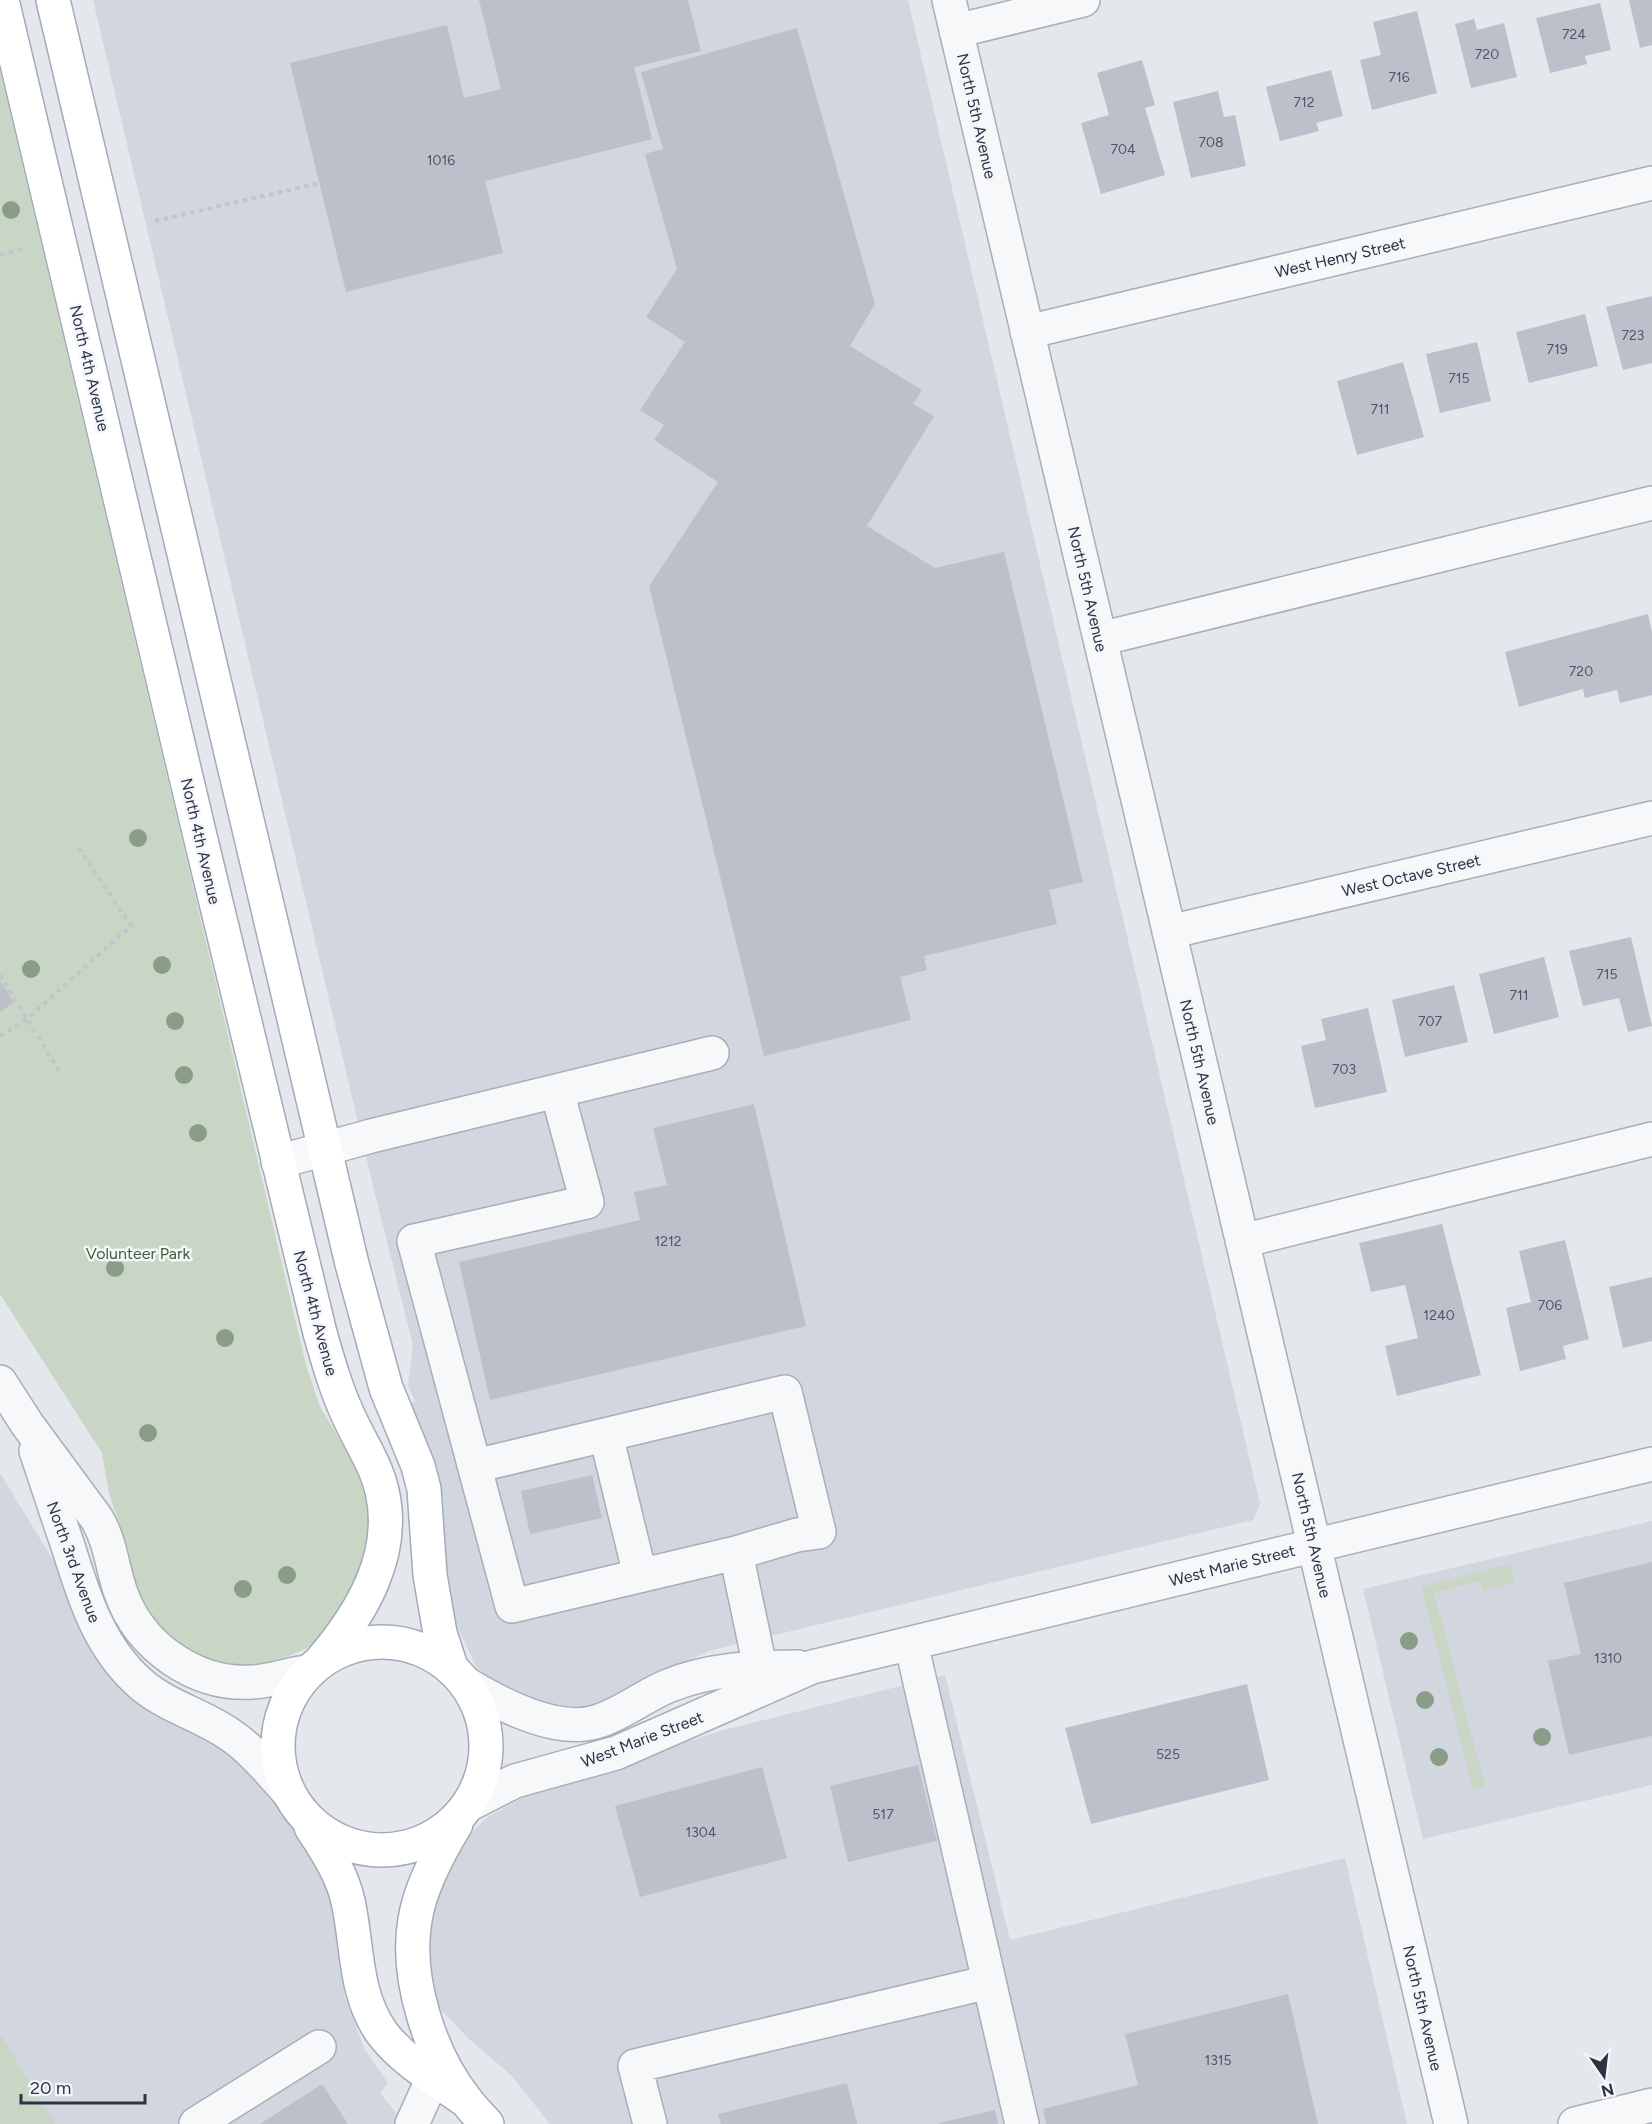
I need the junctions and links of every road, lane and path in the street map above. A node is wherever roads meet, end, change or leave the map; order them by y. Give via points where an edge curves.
1 (2, 0) edge
2 (53, 0) edge
3 (1083, 0) edge
4 (953, 15) edge
5 (320, 183) dead end
6 (1652, 183) edge
7 (155, 221) dead end
8 (28, 248) dead end
9 (0, 255) edge
10 (1028, 332) junction
11 (1652, 503) edge
12 (1100, 639) junction
13 (1652, 818) edge
14 (76, 844) dead end
15 (1169, 932) junction
16 (0, 975) edge
17 (27, 1019) junction
18 (0, 1036) edge
19 (712, 1053) dead end
20 (61, 1074) dead end
21 (557, 1091) junction
22 (1652, 1139) edge
23 (326, 1150) junction
24 (278, 1162) junction
25 (1242, 1241) junction
26 (0, 1382) edge
27 (27, 1424) junction
28 (606, 1435) junction
29 (1652, 1464) edge
30 (474, 1466) junction
31 (1314, 1546) junction
32 (736, 1553) junction
33 (640, 1575) junction
34 (911, 1643) junction
35 (314, 1666) junction
36 (760, 1667) junction
37 (812, 1667) junction
38 (459, 1676) junction
39 (295, 1802) junction
40 (465, 1811) junction
41 (989, 1982) junction
42 (319, 2047) dead end
43 (433, 2078) junction
44 (465, 2100) junction
45 (1652, 2105) edge
46 (196, 2124) edge
47 (412, 2124) edge
48 (488, 2124) edge
49 (650, 2124) edge
50 (1022, 2124) edge
51 (1451, 2124) edge
52 (1575, 2124) edge

1 - 24 main road, North 4th Avenue
2 - 23 main road
3 - 4 street
4 - 10 street, North 5th Avenue
5 - 7 path
6 - 10 street, West Henry Street
8 - 9 path
10 - 12 street, North 5th Avenue
11 - 12 street
12 - 15 street, North 5th Avenue
13 - 15 street, West Octave Street
14 - 17 path via 131,926
15 - 25 street, North 5th Avenue
16 - 17 path
17 - 18 path
17 - 20 path
19 - 21 street
21 - 23 street
21 - 30 street via 587,1202 414,1241
22 - 25 street
23 - 24 street
23 - 38 main road via 373,1345 424,1489 430,1575 440,1633
24 - 35 main road, North 4th Avenue via 330,1369 377,1475 385,1505 381,1557 368,1593 351,1622
25 - 31 street, North 5th Avenue
26 - 27 street, North 3rd Avenue
27 - 35 street, North 3rd Avenue via 97,1519 106,1535 121,1594 152,1644 187,1668 224,1680 254,1682
27 - 39 street, North 3rd Avenue via 84,1595 113,1654 155,1696 229,1734 245,1747
28 - 30 street
28 - 32 street via 785,1392 819,1532
28 - 33 street
29 - 31 street, West Marie Street
30 - 33 street via 512,1606
31 - 34 street, West Marie Street
31 - 51 street, North 5th Avenue
32 - 33 street
32 - 36 street
34 - 37 street, West Marie Street
34 - 41 street
35 - 38 main road via 346,1648 373,1642 402,1643 428,1652
35 - 39 main road via 286,1699 278,1735 279,1764
36 - 37 street, West Marie Street
36 - 38 street, West Marie Street via 725,1671 670,1686 602,1720 577,1725 513,1709
37 - 40 street, West Marie Street via 624,1750 515,1781
38 - 40 main road via 478,1704 487,1738 484,1773
39 - 40 main road via 320,1830 345,1844 372,1850 401,1849 428,1840
39 - 43 main road via 329,1854 344,1887 361,1988 370,2012 396,2049
40 - 44 main road via 445,1843 421,1900 415,1919 413,1957 432,2041
41 - 49 street via 635,2066
41 - 50 street
42 - 46 street
43 - 44 main road
43 - 47 street
44 - 48 main road
45 - 52 street

